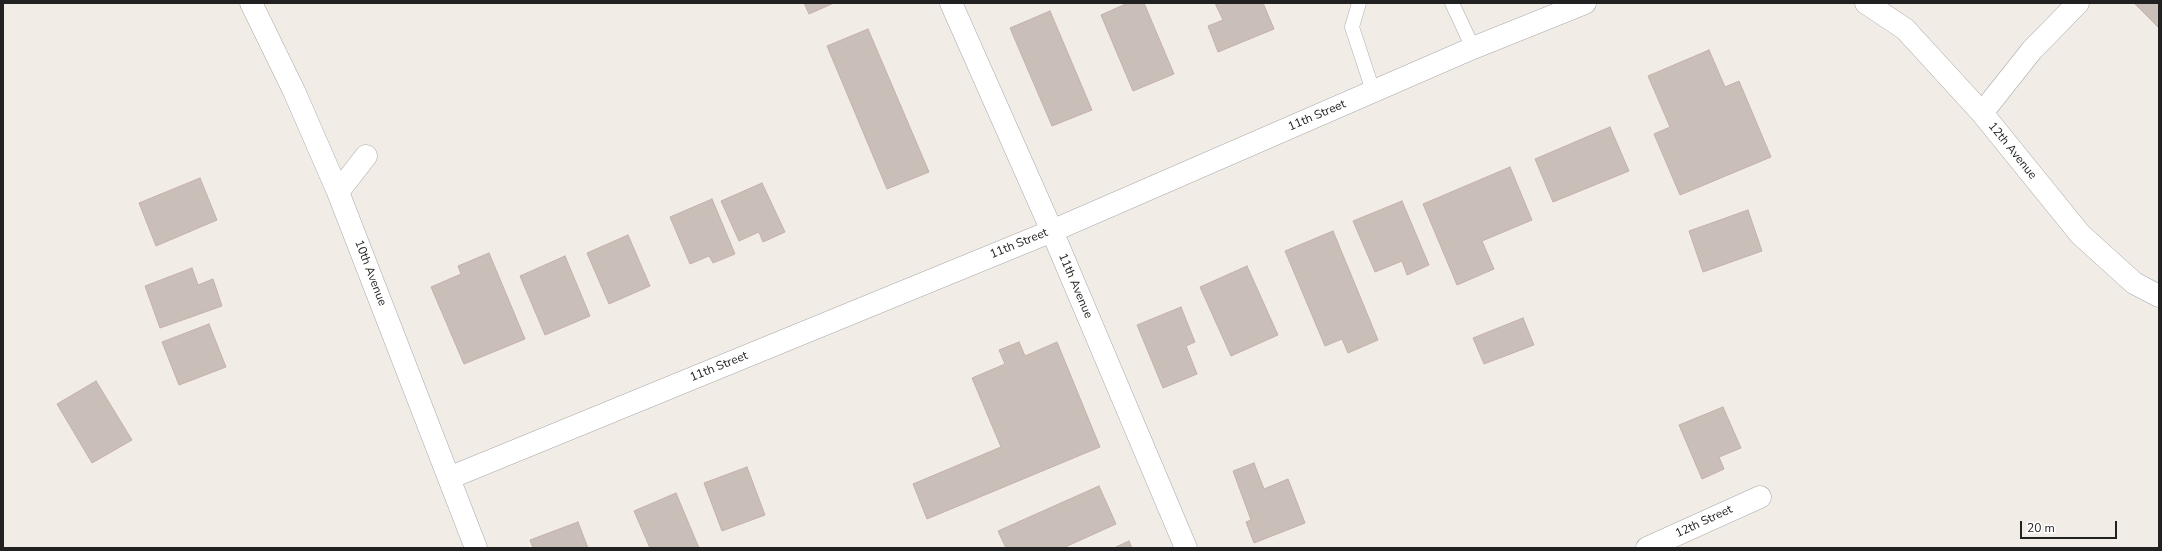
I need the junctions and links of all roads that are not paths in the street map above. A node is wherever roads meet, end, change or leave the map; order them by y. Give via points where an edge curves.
1 (251, 3) edge
2 (951, 3) edge
3 (1359, 3) edge
4 (1452, 3) edge
5 (1585, 3) edge
6 (1866, 3) edge
7 (2078, 3) edge
8 (1473, 48) junction
9 (1373, 92) junction
10 (1982, 113) junction
11 (366, 156) dead end
12 (338, 192) junction
13 (1052, 231) junction
14 (2159, 296) edge
15 (450, 478) junction
16 (1760, 496) dead end
17 (476, 548) edge
18 (1186, 548) edge
19 (1647, 548) edge

1 - 12 street, 10th Avenue via 294,91
2 - 13 street, 11th Avenue
3 - 9 lane via 1352,27
4 - 8 lane
5 - 8 street, 11th Street
6 - 10 street, 12th Avenue via 1906,29
7 - 10 street via 2032,50
8 - 9 street, 11th Street
9 - 13 street, 11th Street
10 - 14 street, 12th Avenue via 2080,234 2134,283
11 - 12 street
12 - 15 street, 10th Avenue
13 - 15 street, 11th Street
13 - 18 street, 11th Avenue
15 - 17 street, 10th Avenue
16 - 19 street, 12th Street

